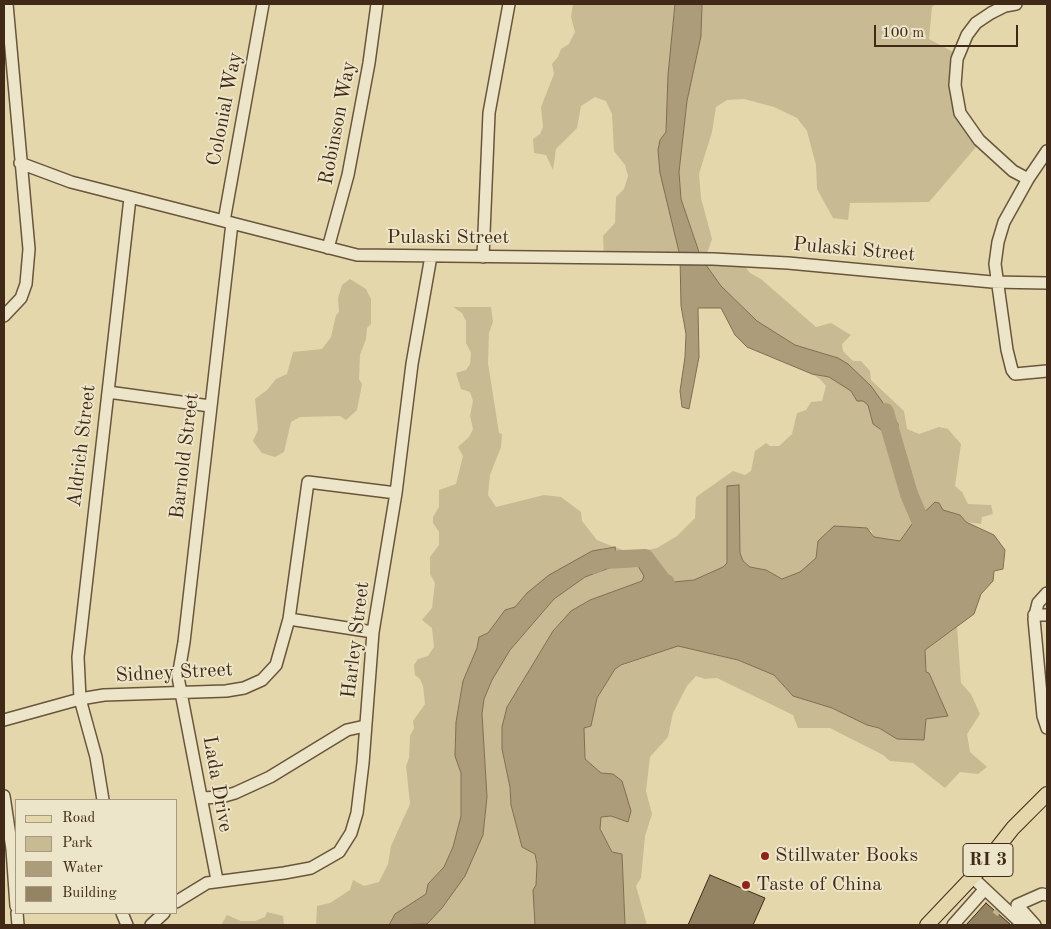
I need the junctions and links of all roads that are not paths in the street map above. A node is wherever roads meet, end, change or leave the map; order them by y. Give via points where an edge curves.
1 (7, 4) edge
2 (264, 4) edge
3 (377, 4) edge
4 (509, 4) edge
5 (1016, 4) edge
6 (9, 89) edge
7 (1047, 151) edge
8 (20, 163) junction
9 (1028, 179) junction
10 (130, 198) junction
11 (228, 222) junction
12 (328, 248) junction
13 (431, 256) junction
14 (483, 257) junction
15 (997, 282) junction
16 (1047, 282) edge
17 (4, 316) edge
18 (1047, 371) edge
19 (108, 392) junction
20 (210, 406) junction
21 (396, 494) junction
22 (1047, 593) edge
23 (1034, 615) junction
24 (1047, 615) edge
25 (289, 619) junction
26 (373, 632) junction
27 (1043, 666) edge
28 (180, 694) junction
29 (80, 699) junction
30 (4, 720) edge
31 (365, 726) junction
32 (1047, 728) edge
33 (1047, 794) edge
34 (4, 796) edge
35 (202, 798) junction
36 (103, 799) edge
37 (972, 877) junction
38 (217, 880) junction
39 (15, 892) edge
40 (988, 892) junction
41 (1047, 896) edge
42 (178, 901) edge
43 (1015, 910) junction
44 (163, 914) edge
45 (151, 925) edge
46 (927, 925) edge
47 (953, 925) edge
48 (1023, 925) edge
49 (1035, 925) edge

1 - 6 street
2 - 11 street, Colonial Way
3 - 12 street, Robinson Way via 349,167
4 - 14 street via 489,113
5 - 9 street via 1005,6 976,23 957,59 955,85 960,112 979,140 1013,171
6 - 8 street
7 - 9 street
8 - 10 street, Pulaski Street via 71,182
8 - 17 street via 29,249 28,270 20,298
9 - 15 street via 1004,222 995,264
10 - 11 street, Pulaski Street
10 - 19 street, Aldrich Street
11 - 12 street, Pulaski Street
11 - 20 street, Barnold Street
12 - 13 street, Pulaski Street via 358,256
13 - 14 street, Pulaski Street
13 - 21 street, Harley Street via 412,364
14 - 15 street, Pulaski Street via 713,259
15 - 16 street, Pulaski Street
15 - 18 street via 1012,370 1015,374
19 - 20 street
19 - 29 street, Aldrich Street via 80,625
20 - 28 street, Barnold Street via 178,677
21 - 25 street, Sidney Street via 308,482
21 - 26 street, Harley Street
22 - 23 street via 1038,603
23 - 24 street
23 - 27 street
25 - 26 street
25 - 28 street, Sidney Street via 276,664 262,680 244,688
26 - 31 street, Harley Street
27 - 32 street via 1043,716
28 - 29 street, Sidney Street
28 - 35 street, Lada Drive
29 - 30 street, Sidney Street
29 - 36 street, Aldrich Street via 96,757
31 - 35 street via 347,730 270,777 235,793
31 - 38 street, Harley Street via 355,823 347,844 311,868
33 - 37 main road, RI 3
34 - 39 street
35 - 38 street, Lada Drive
37 - 40 street
37 - 46 main road, RI 3
38 - 42 street, Harley Street via 198,887
40 - 43 street
40 - 43 street via 993,905 999,910
40 - 47 street
41 - 43 street via 1042,894
43 - 48 street
43 - 49 street
44 - 45 street

